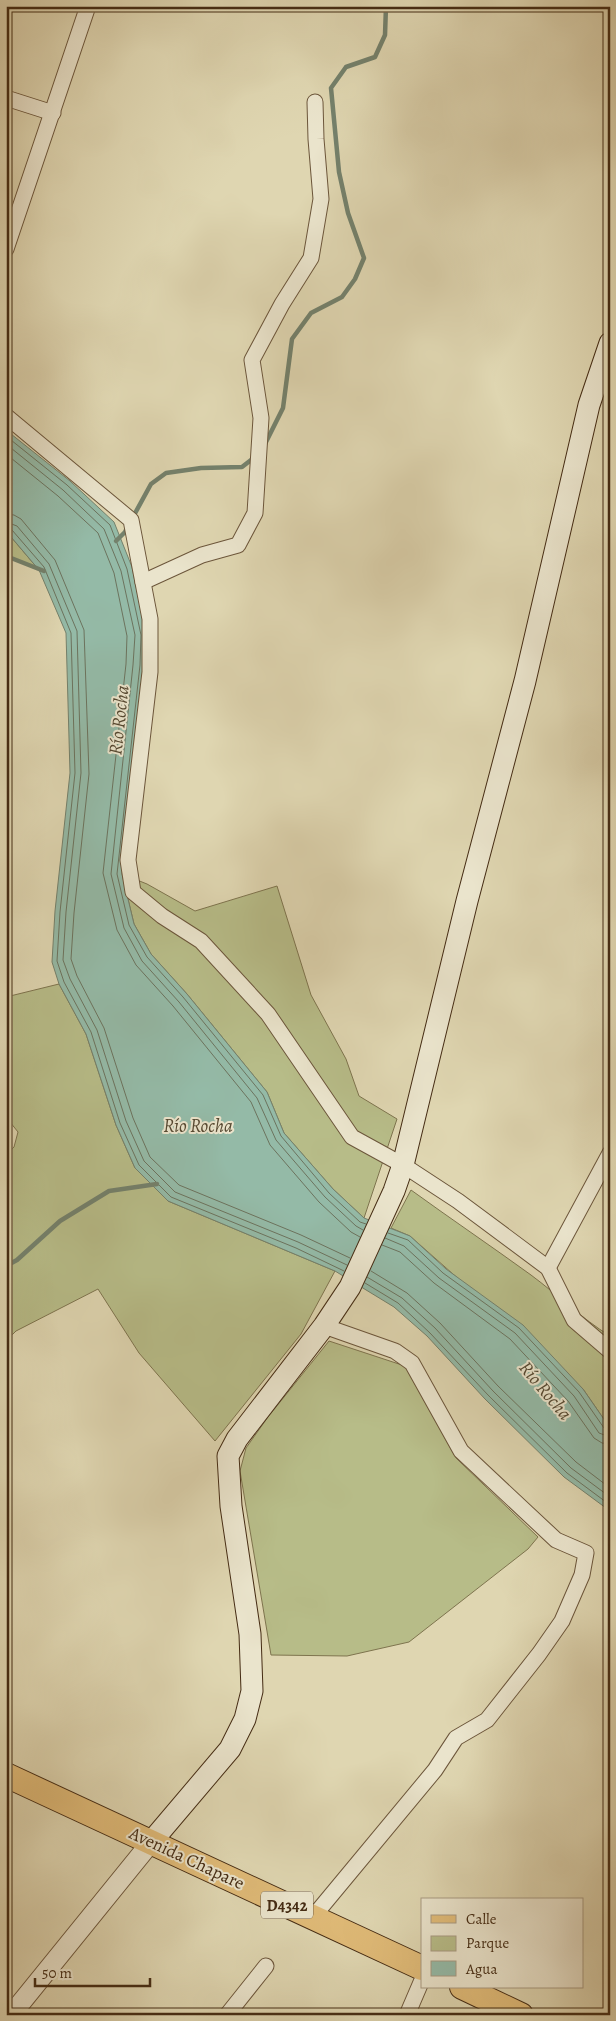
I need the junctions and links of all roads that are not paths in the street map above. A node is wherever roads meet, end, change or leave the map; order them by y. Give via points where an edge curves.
1 (88, 6) edge
2 (6, 98) edge
3 (315, 102) dead end
4 (53, 113) junction
5 (6, 250) edge
6 (610, 343) edge
7 (6, 416) edge
8 (143, 582) junction
9 (610, 1153) edge
10 (403, 1166) junction
11 (548, 1268) junction
12 (324, 1326) junction
13 (610, 1351) edge
14 (6, 1775) edge
15 (152, 1841) junction
16 (314, 1917) junction
17 (266, 1966) dead end
18 (421, 1968) edge
19 (421, 1982) edge
20 (464, 1988) edge
21 (11, 2015) edge
22 (227, 2015) edge
23 (408, 2015) edge
24 (521, 2015) edge

1 - 4 street
2 - 4 street
3 - 8 street via 322,199 311,258 252,360 261,418 255,513 238,545 202,555
4 - 5 street
6 - 10 main road via 588,405 526,681 467,900
7 - 8 street via 131,520
8 - 10 street via 150,619 150,672 128,860 133,892 201,942 268,1014 352,1137
9 - 11 street
10 - 11 street
10 - 12 main road via 350,1287
11 - 13 street via 574,1320
12 - 15 main road via 237,1439 228,1456 230,1506 250,1634 252,1691 246,1719 230,1749
12 - 16 street via 396,1351 412,1363 461,1451 556,1540 586,1554 582,1575 562,1620 539,1654 487,1720 456,1738 434,1770
14 - 15 main road, Avenida Chapare / D4342
15 - 16 main road, Avenida Chapare / D4342
15 - 21 street
16 - 18 main road, Avenida Chapare / D4342
17 - 22 street
19 - 23 street
20 - 24 main road

